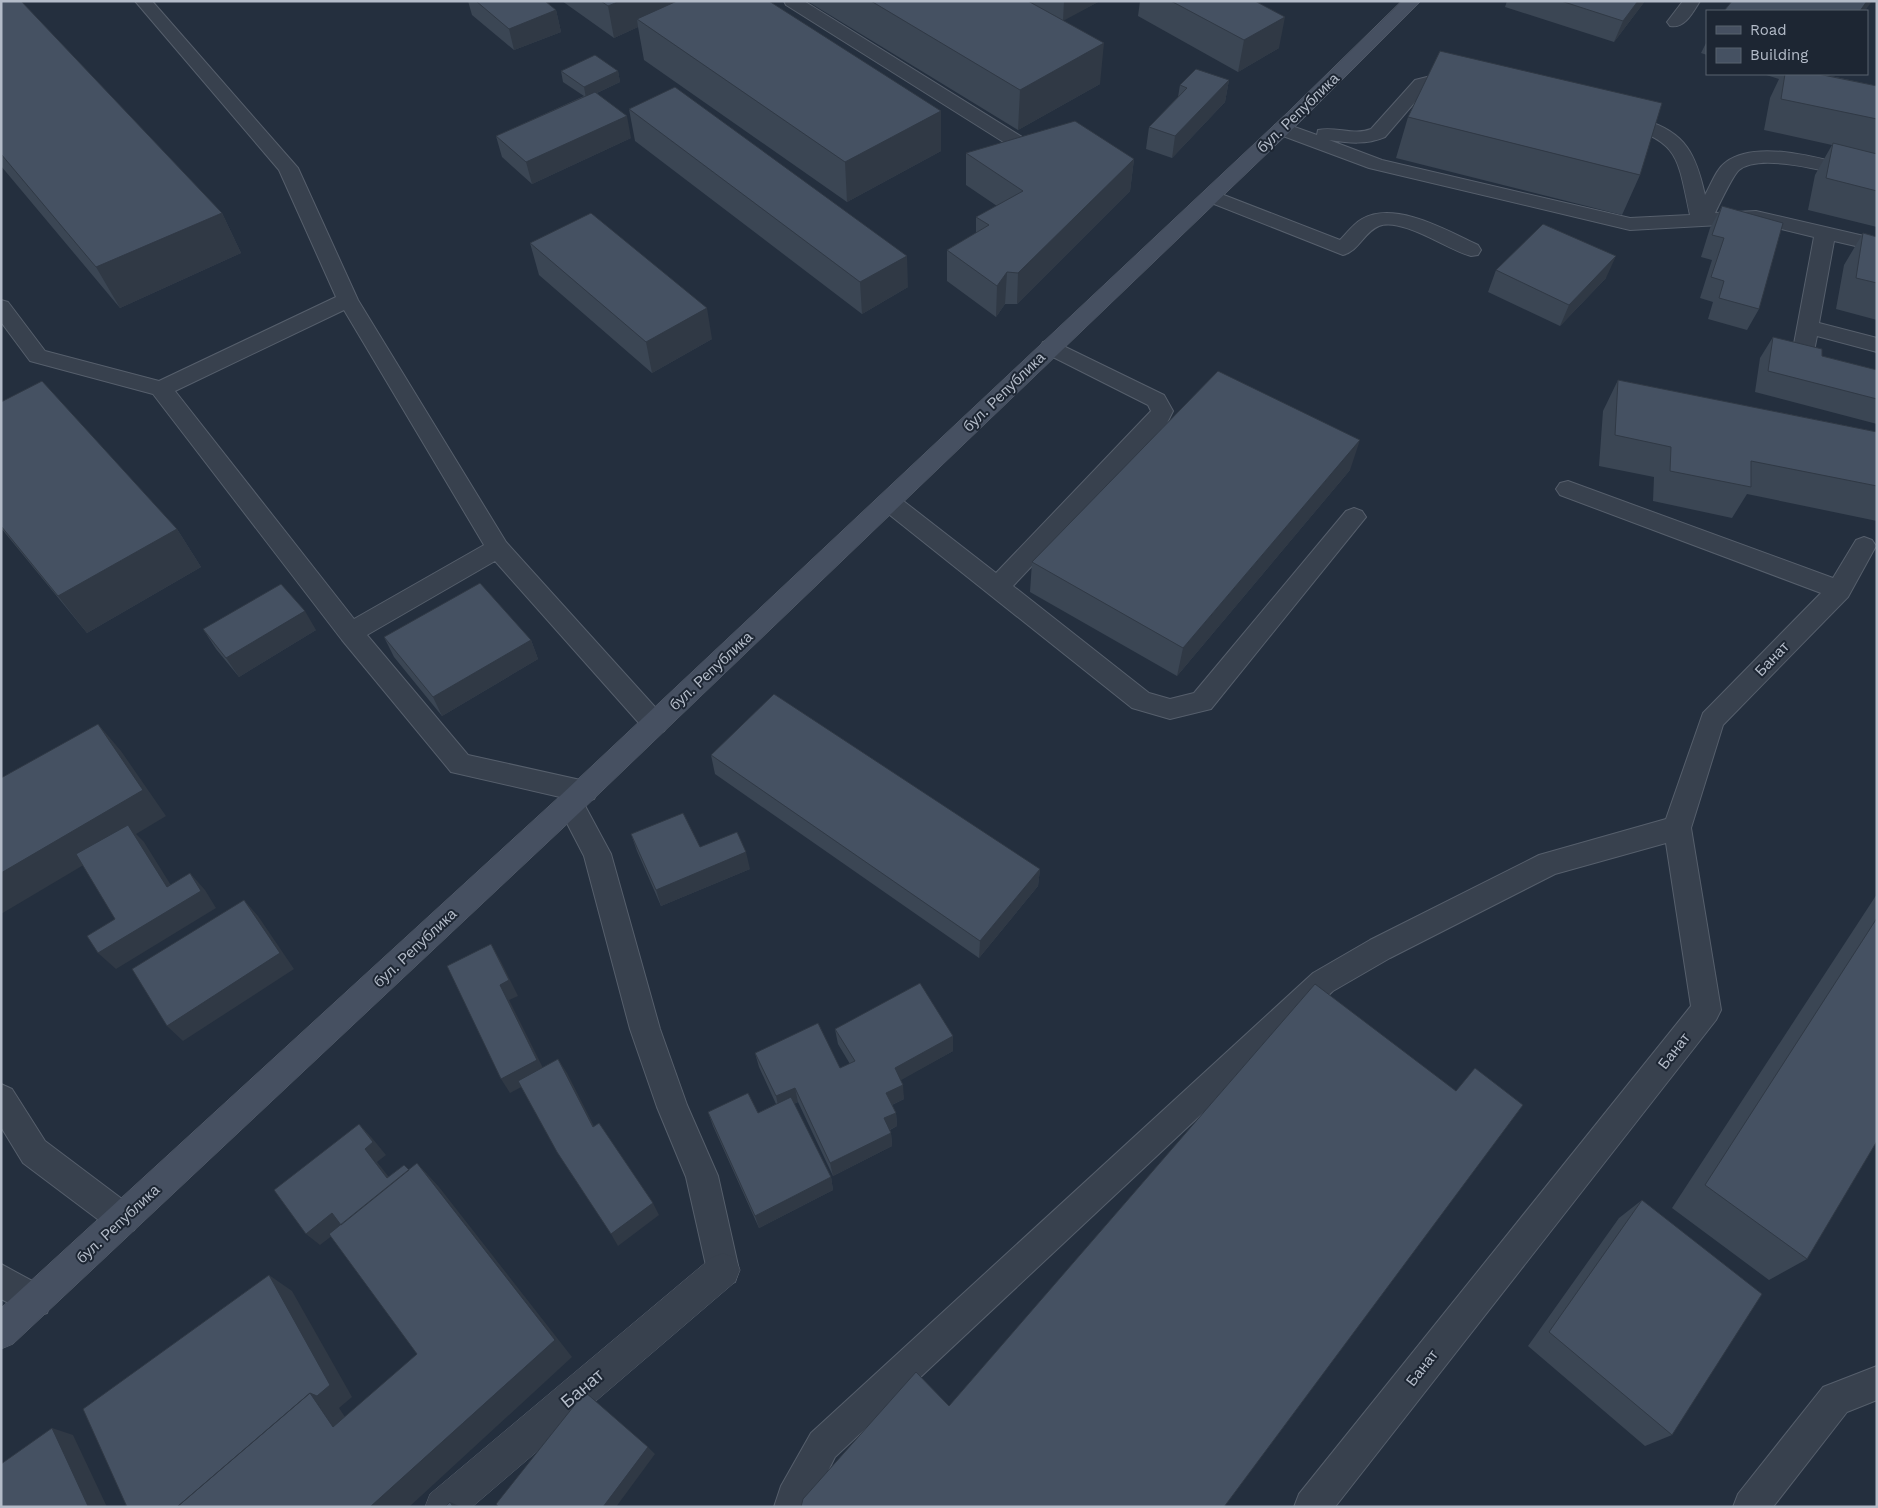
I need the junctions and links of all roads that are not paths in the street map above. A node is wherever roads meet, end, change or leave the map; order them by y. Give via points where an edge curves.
1 (142, 1) edge
2 (792, 1) edge
3 (1412, 1) edge
4 (1692, 1) edge
5 (1676, 22) dead end
6 (1481, 88) edge
7 (1604, 116) edge
8 (1282, 129) junction
9 (1020, 144) edge
10 (1877, 179) edge
11 (1211, 196) junction
12 (1701, 220) junction
13 (1825, 233) junction
14 (1877, 245) edge
15 (1471, 250) dead end
16 (348, 300) junction
17 (1, 307) edge
18 (1808, 327) junction
19 (1877, 346) edge
20 (1052, 348) junction
21 (1877, 380) edge
22 (161, 389) junction
23 (1568, 489) dead end
24 (889, 502) junction
25 (1354, 517) dead end
26 (1864, 546) dead end
27 (498, 548) junction
28 (997, 587) junction
29 (1839, 590) junction
30 (351, 633) junction
31 (655, 724) junction
32 (578, 798) junction
33 (1677, 828) junction
34 (1, 1098) edge
35 (124, 1219) junction
36 (723, 1270) joint
37 (1, 1280) edge
38 (35, 1300) junction
39 (1, 1332) edge
40 (1877, 1383) edge
41 (443, 1507) edge
42 (792, 1507) edge
43 (1312, 1507) edge
44 (1751, 1507) edge

1 - 16 lane via 288,168
2 - 9 lane
3 - 8 street, бул. Република
4 - 5 lane
6 - 8 lane via 1443,80 1427,81 1416,88 1378,133 1366,138
7 - 12 lane via 1649,126 1676,141 1687,160
8 - 11 street, бул. Република
8 - 12 lane via 1376,164 1630,224
10 - 12 lane via 1788,159 1754,157 1730,168
11 - 15 lane via 1343,249 1367,225 1389,219 1407,222
11 - 20 street, бул. Република
12 - 13 lane via 1756,217
13 - 14 lane
13 - 18 lane
16 - 22 lane
16 - 27 lane
17 - 22 lane via 38,356
18 - 19 lane
18 - 21 lane via 1802,360
20 - 24 street, бул. Република
20 - 28 lane via 1156,400 1162,411 1159,418
22 - 30 lane
23 - 29 lane
24 - 28 lane
24 - 31 street, бул. Република
25 - 28 lane via 1202,702 1170,709 1141,701
26 - 29 lane, Банат
27 - 30 lane
27 - 31 lane
29 - 33 lane, Банат via 1712,720
30 - 32 lane via 460,764
31 - 32 street, бул. Република
32 - 35 street, бул. Република
32 - 36 lane via 645,1029 672,1107 702,1176
33 - 42 lane via 1549,864 1380,949 1323,982 823,1445
33 - 43 lane, Банат via 1706,1010
34 - 35 lane via 34,1152
35 - 38 street, бул. Република
36 - 41 street, Банат
37 - 38 lane
38 - 39 street, бул. Република
40 - 44 lane via 1835,1399

